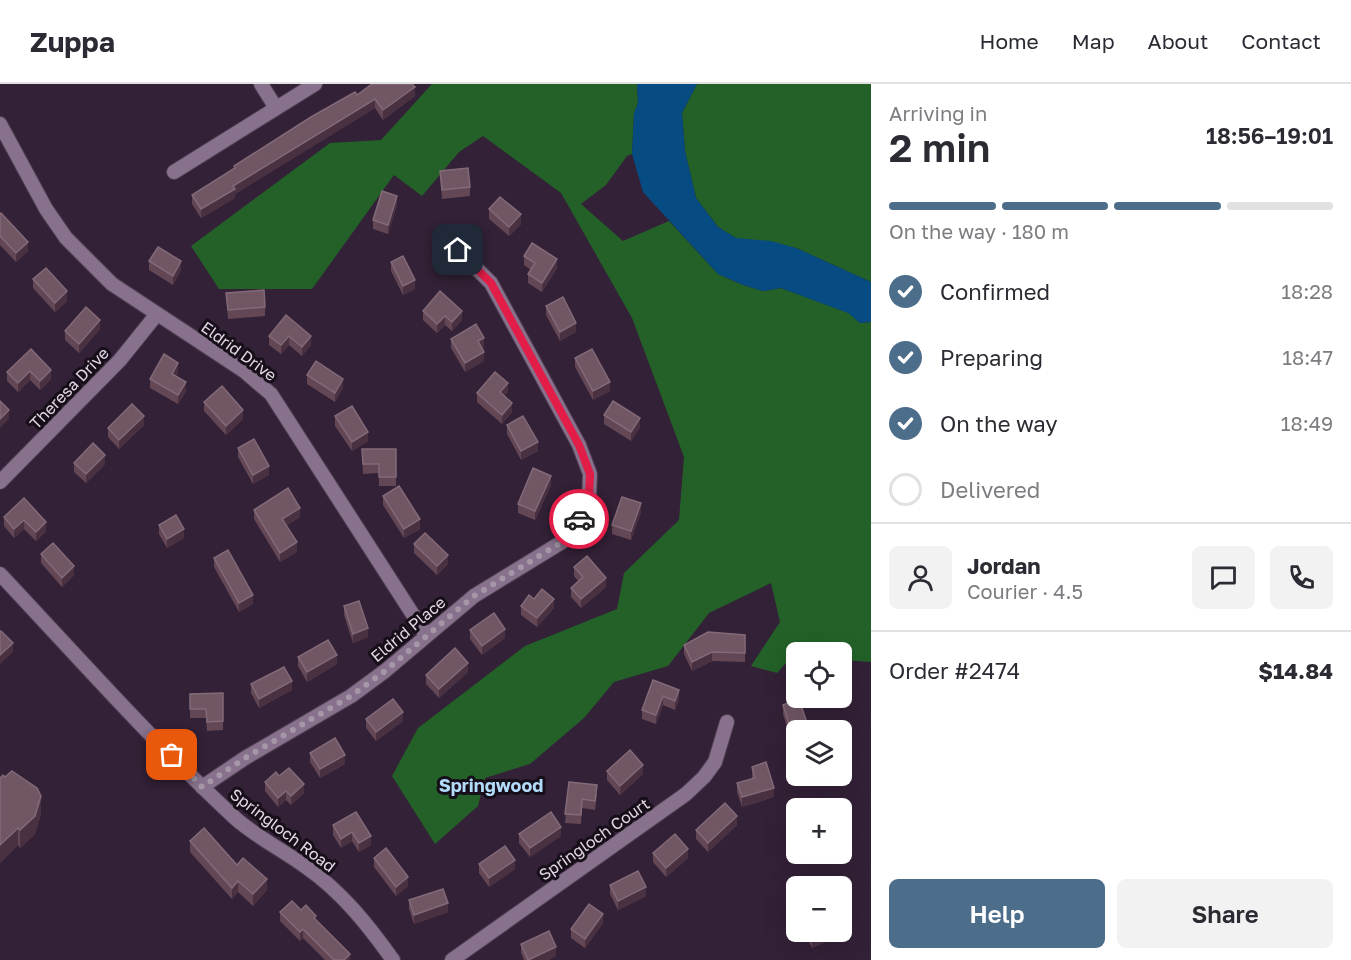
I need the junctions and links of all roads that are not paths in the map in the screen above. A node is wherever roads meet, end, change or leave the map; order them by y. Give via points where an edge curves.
1 (261, 84) edge
2 (315, 84) edge
3 (276, 108) junction
4 (0, 126) edge
5 (174, 172) dead end
6 (458, 250) dead end
7 (157, 314) junction
8 (0, 482) edge
9 (0, 574) edge
10 (426, 635) junction
11 (727, 722) dead end
12 (202, 787) junction
13 (393, 960) edge
14 (452, 960) edge

1 - 3 street
2 - 3 street
3 - 5 street
4 - 7 street, Eldrid Drive via 66,238 112,284
6 - 10 street, Eldrid Place via 491,283 579,445 590,474 589,498 577,525 562,542 474,596
7 - 8 street, Theresa Drive via 120,360
7 - 10 street, Eldrid Drive via 271,393
9 - 12 street, Springloch Road
10 - 12 street, Eldrid Place via 351,696
11 - 14 street, Springloch Court via 715,762 686,794
12 - 13 street, Springloch Road via 238,821 343,897

